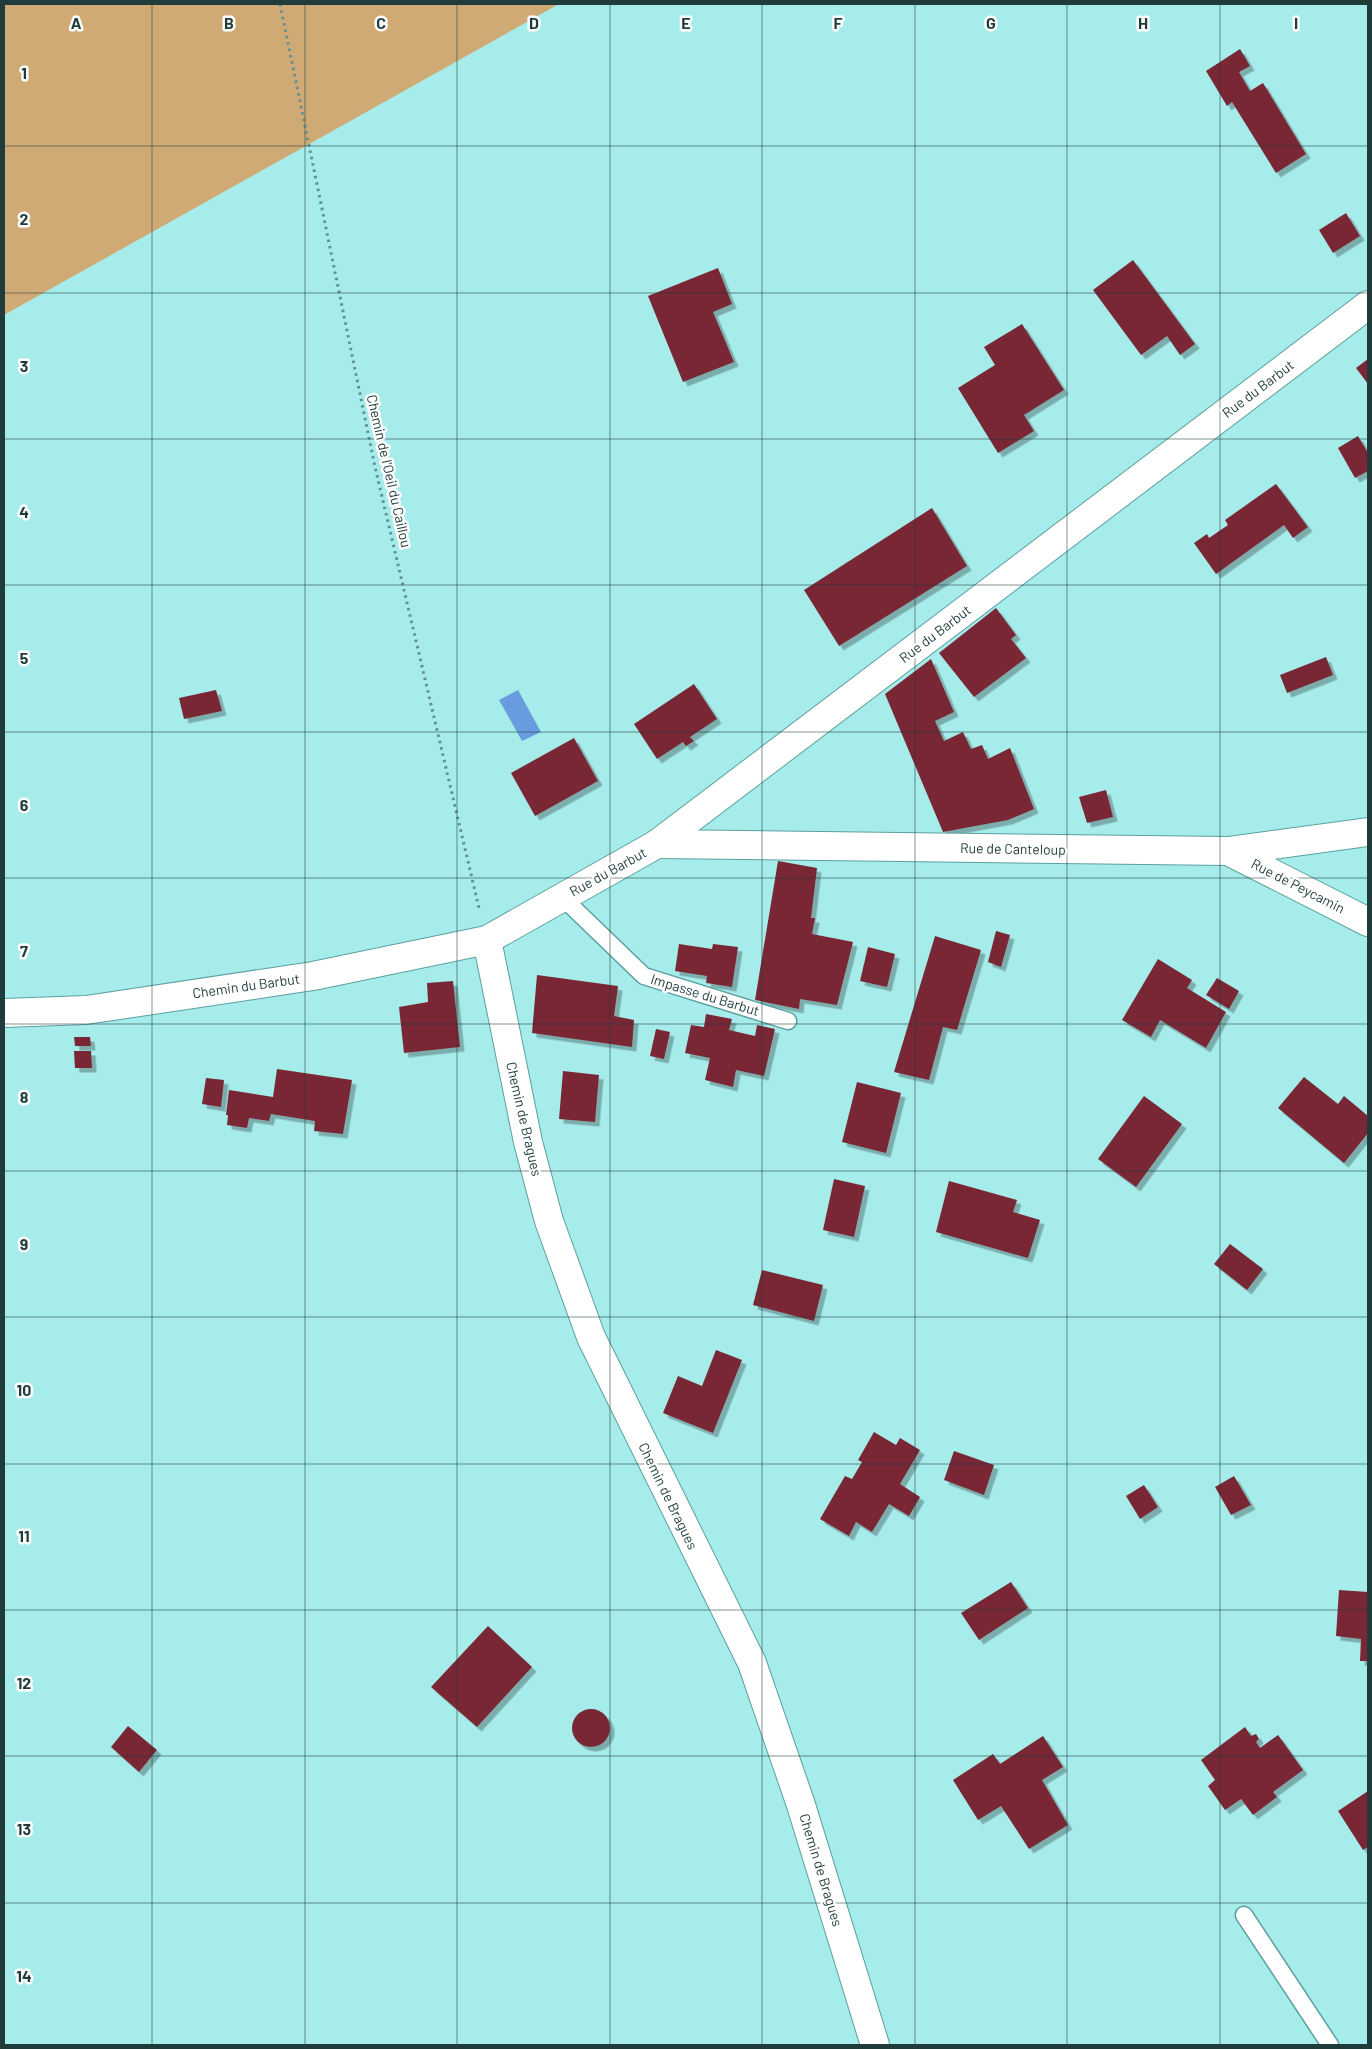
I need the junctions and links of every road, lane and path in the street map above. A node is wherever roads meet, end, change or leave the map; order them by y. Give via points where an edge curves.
1 (280, 4) edge
2 (1368, 306) edge
3 (1368, 832) edge
4 (658, 844) junction
5 (1228, 851) junction
6 (562, 898) junction
7 (1368, 922) edge
8 (487, 940) junction
9 (4, 1013) edge
10 (788, 1020) dead end
11 (1244, 1915) dead end
12 (874, 2045) edge
13 (1330, 2045) edge

1 - 8 path, Chemin de l'Oeil du Caillou via 375,467
2 - 4 street, Rue du Barbut
3 - 5 street, Rue de Canteloup
4 - 5 street, Rue de Canteloup
4 - 6 street, Rue du Barbut
5 - 7 street, Rue de Peycamin
6 - 8 street, Rue du Barbut
6 - 10 lane, Impasse du Barbut via 644,976
8 - 9 street, Chemin du Barbut via 313,976 86,1010
8 - 12 street, Chemin de Bragues via 528,1142 549,1221 591,1337 752,1664 801,1805
11 - 13 lane

